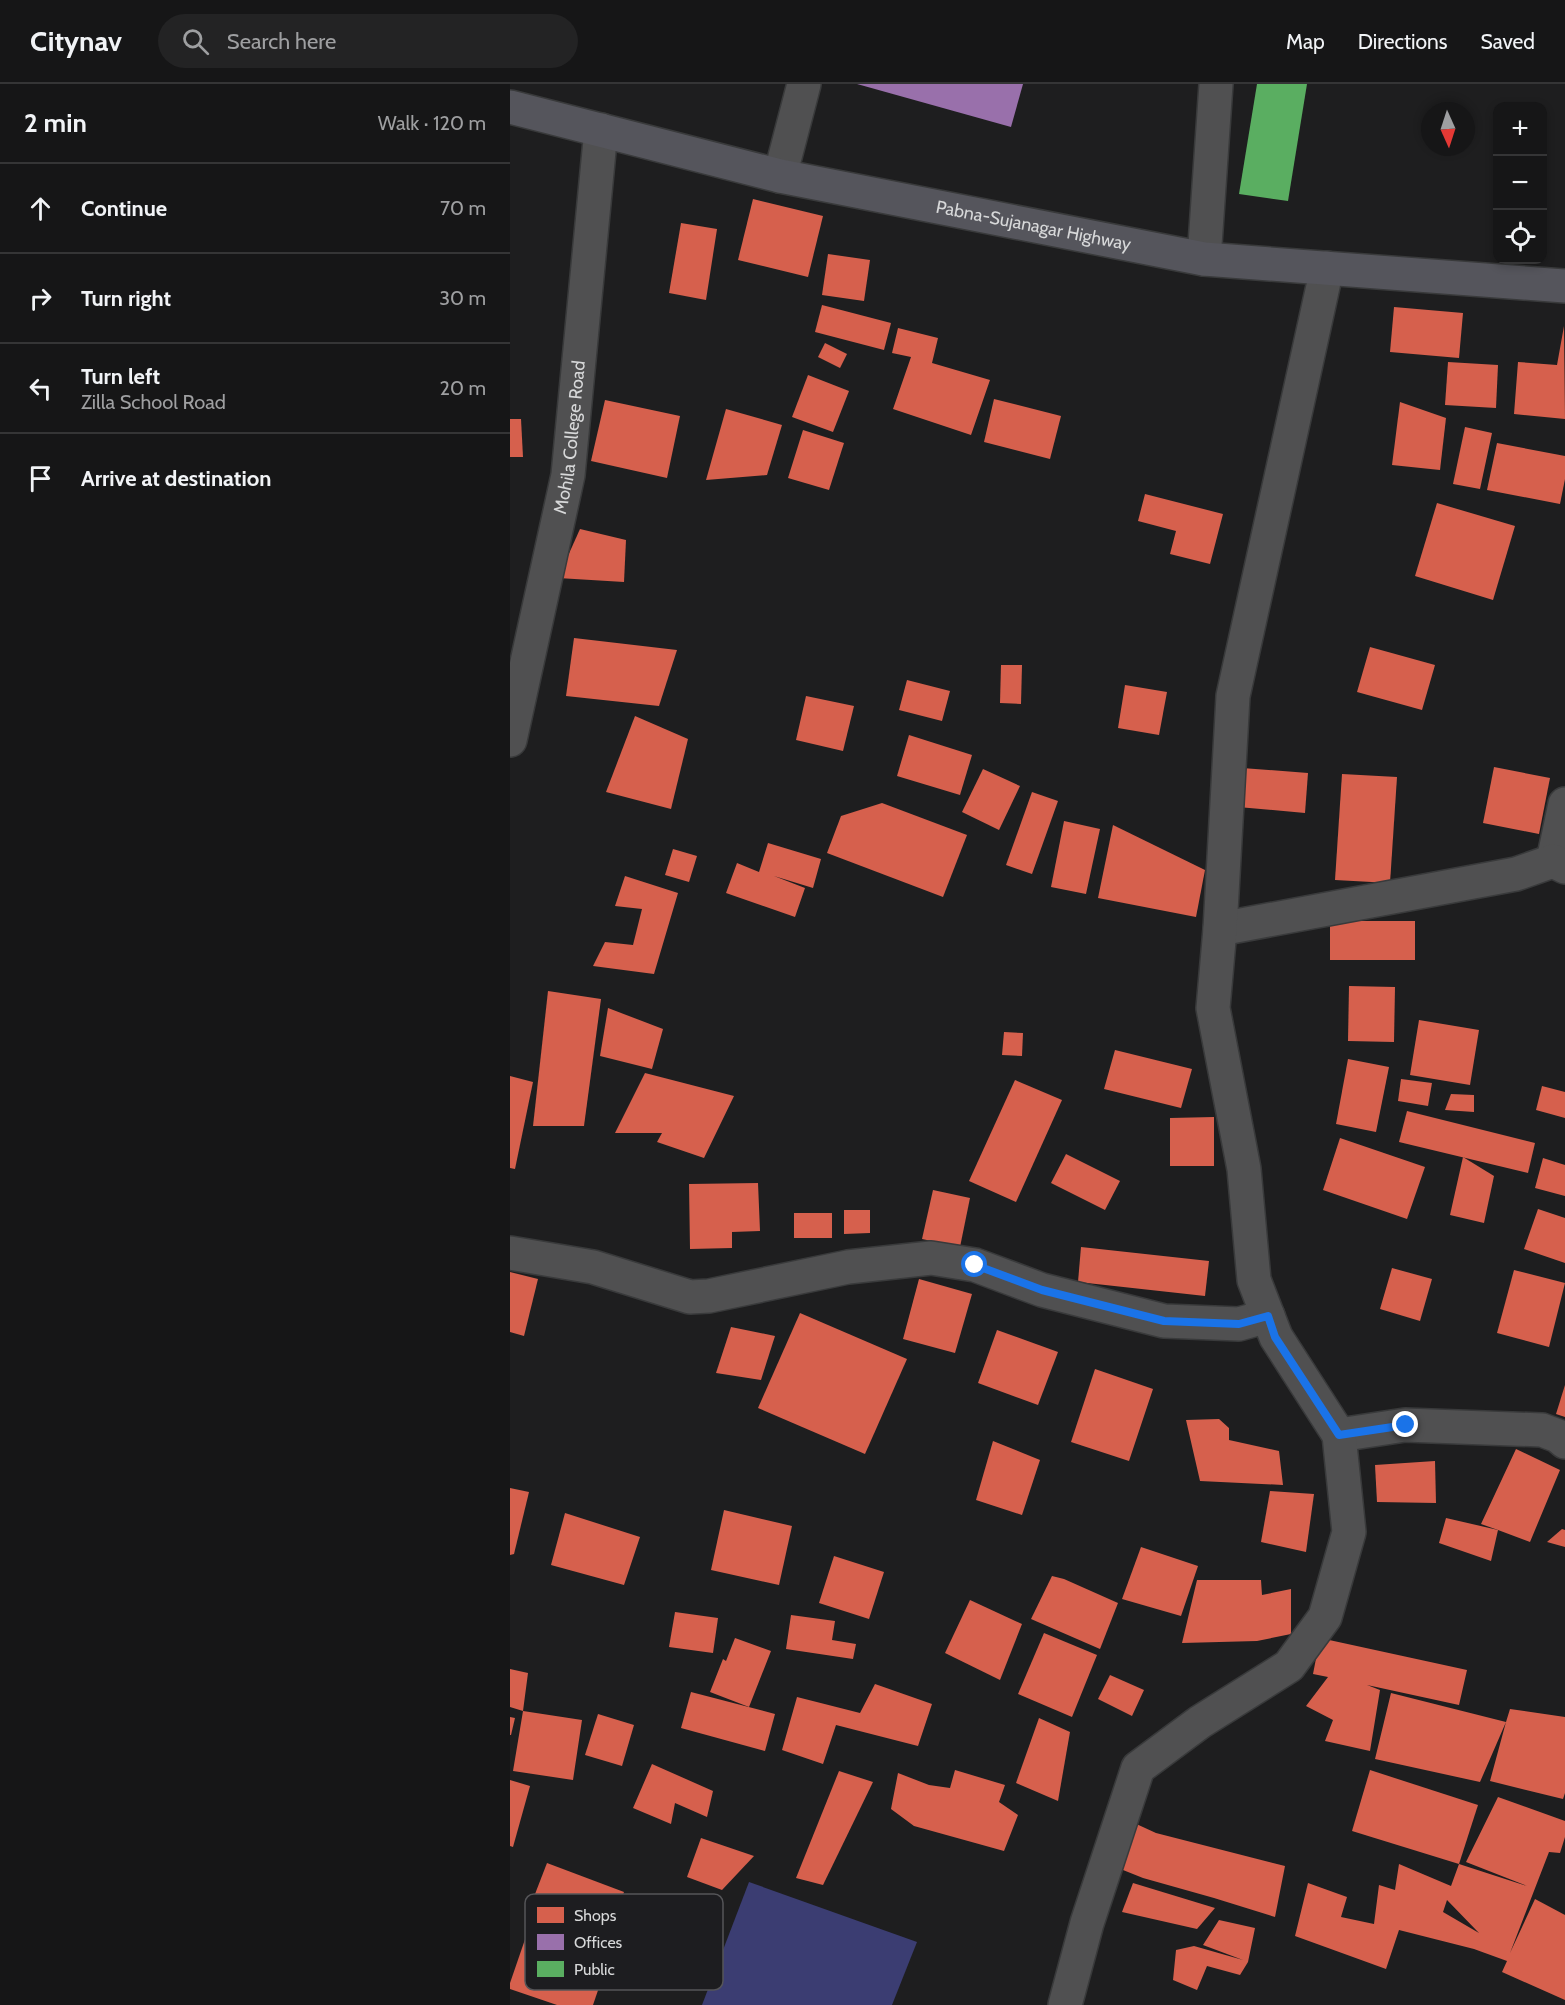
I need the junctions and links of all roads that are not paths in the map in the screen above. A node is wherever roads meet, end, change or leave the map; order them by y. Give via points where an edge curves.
1 (804, 84) edge
2 (1216, 84) edge
3 (510, 107) edge
4 (601, 130) junction
5 (780, 176) junction
6 (1204, 260) junction
7 (1327, 268) junction
8 (1565, 286) edge
9 (510, 740) edge
10 (1565, 804) edge
11 (1559, 864) edge
12 (1220, 929) junction
13 (510, 1253) edge
14 (1268, 1316) junction
15 (1339, 1435) junction
16 (1565, 1442) edge
17 (1065, 2005) edge

1 - 5 street
2 - 6 street
3 - 4 highway, Pabna-Sujanagar Highway
4 - 5 highway, Pabna-Sujanagar Highway
4 - 9 street, Mohila College Road via 568,475
5 - 6 highway, Pabna-Sujanagar Highway
6 - 7 highway, Pabna-Sujanagar Highway
7 - 8 highway, Pabna-Sujanagar Highway
7 - 12 street via 1233,696
10 - 11 street
11 - 12 street
12 - 14 street via 1213,1008 1244,1169 1254,1280
13 - 14 street via 593,1267 690,1297 848,1267 931,1257 975,1265 1042,1290 1164,1321 1239,1324
14 - 15 street via 1275,1337
15 - 16 street via 1406,1425 1542,1430
15 - 17 street via 1349,1532 1325,1617 1289,1666 1200,1722 1138,1768 1087,1923

